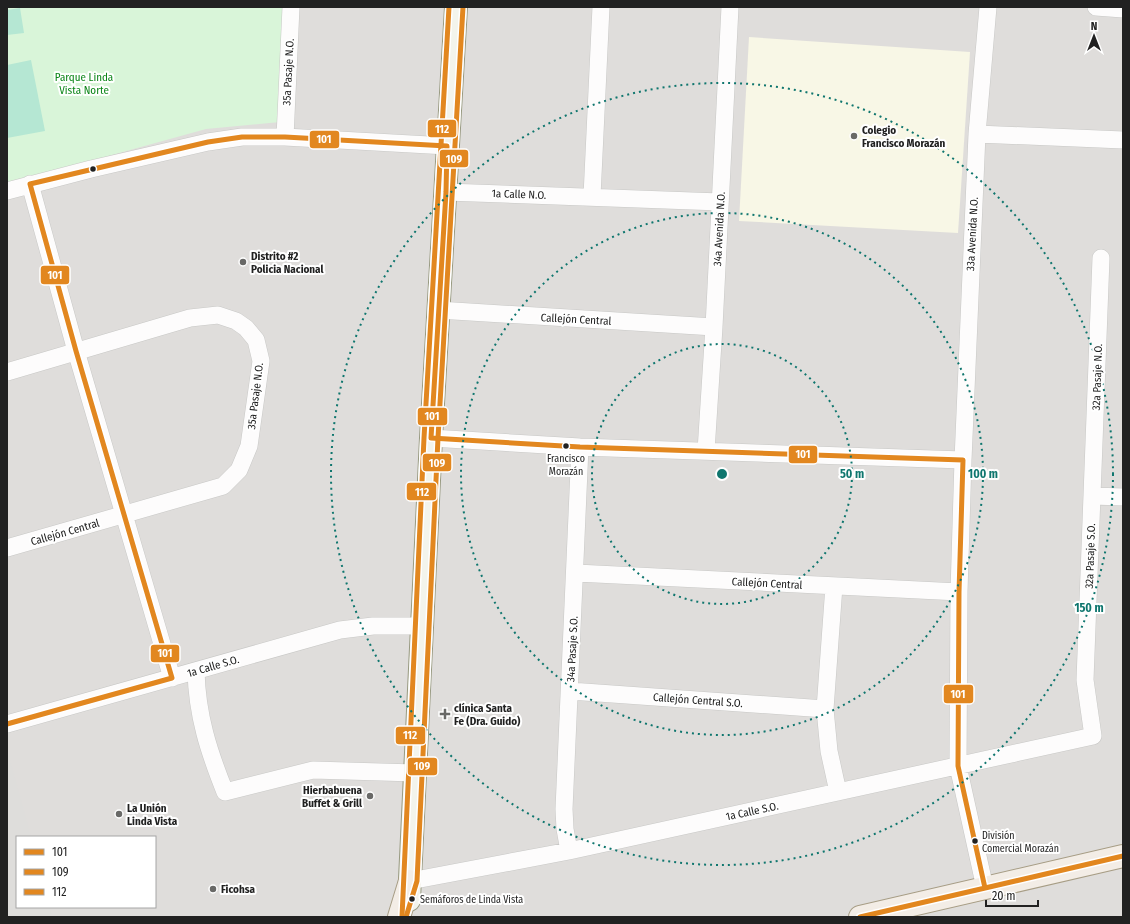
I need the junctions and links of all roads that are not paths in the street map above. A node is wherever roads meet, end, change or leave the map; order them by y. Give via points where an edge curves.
1 (291, 7) edge
2 (456, 7) edge
3 (601, 7) edge
4 (730, 7) edge
5 (988, 7) edge
6 (1096, 7) edge
7 (1123, 9) edge
8 (977, 134) junction
9 (285, 137) junction
10 (1123, 140) edge
11 (447, 146) junction
12 (30, 184) junction
13 (7, 191) edge
14 (446, 192) junction
15 (592, 196) junction
16 (720, 202) junction
17 (1101, 258) dead end
18 (438, 310) junction
19 (714, 327) junction
20 (76, 351) junction
21 (7, 372) edge
22 (431, 438) junction
23 (580, 447) junction
24 (706, 451) junction
25 (963, 460) junction
26 (1093, 496) junction
27 (1123, 497) edge
28 (123, 515) junction
29 (7, 548) edge
30 (576, 573) junction
31 (834, 586) junction
32 (959, 592) junction
33 (422, 626) junction
34 (196, 672) junction
35 (172, 678) junction
36 (570, 691) junction
37 (826, 709) junction
38 (7, 724) edge
39 (1093, 736) joint
40 (958, 766) junction
41 (415, 773) junction
42 (838, 792) junction
43 (569, 851) junction
44 (1123, 856) edge
45 (410, 881) junction
46 (985, 888) junction
47 (906, 912) edge
48 (399, 917) edge
49 (409, 917) edge
50 (860, 917) edge

1 - 9 street, 35a Pasaje N.O.
2 - 11 main road
3 - 15 street
4 - 16 street, 34a Avenida N.O.
5 - 8 street, 33a Avenida N.O.
6 - 7 street
8 - 10 street
8 - 25 street, 33a Avenida N.O.
9 - 11 street
9 - 12 street via 242,137 208,142
11 - 14 main road
12 - 13 street
12 - 20 street
14 - 15 street, 1a Calle N.O.
14 - 18 main road
15 - 16 street, 1a Calle N.O.
16 - 19 street, 34a Avenida N.O.
17 - 26 street, 32a Pasaje N.O.
18 - 19 street, Callejón Central
18 - 22 main road
19 - 24 street, 34a Avenida N.O.
20 - 21 street, 35a Pasaje N.O.
20 - 28 street
20 - 28 street, 35a Pasaje N.O. via 190,318 218,315 236,321 256,340 261,361 249,446 239,470 223,486
22 - 23 street
22 - 33 main road
23 - 24 street
23 - 30 street, 34a Pasaje S.O.
24 - 25 street
25 - 32 street, 33a Avenida N.O.
26 - 27 street
26 - 39 street, 32a Pasaje S.O. via 1085,680
28 - 29 street, Callejón Central
28 - 35 street
30 - 31 street, Callejón Central
30 - 36 street, 34a Pasaje S.O.
31 - 32 street, Callejón Central
31 - 37 street
32 - 40 street, 33a Avenida N.O.
33 - 34 street, 1a Calle S.O. via 373,626 340,630
33 - 41 main road
34 - 35 street, 1a Calle S.O.
34 - 41 street via 199,713 208,751 225,792 313,770
35 - 38 street, 1a Calle S.O.
36 - 37 street, Callejón Central S.O.
36 - 43 street, 34a Pasaje S.O. via 564,809
37 - 42 street via 829,751
39 - 40 street, 1a Calle S.O.
40 - 42 street, 1a Calle S.O.
40 - 46 street, 33a Avenida N.O.
41 - 45 main road
42 - 43 street, 1a Calle S.O.
43 - 45 street, 1a Calle S.O.
44 - 46 main road
45 - 48 main road
45 - 49 main road
46 - 47 main road
47 - 50 main road

